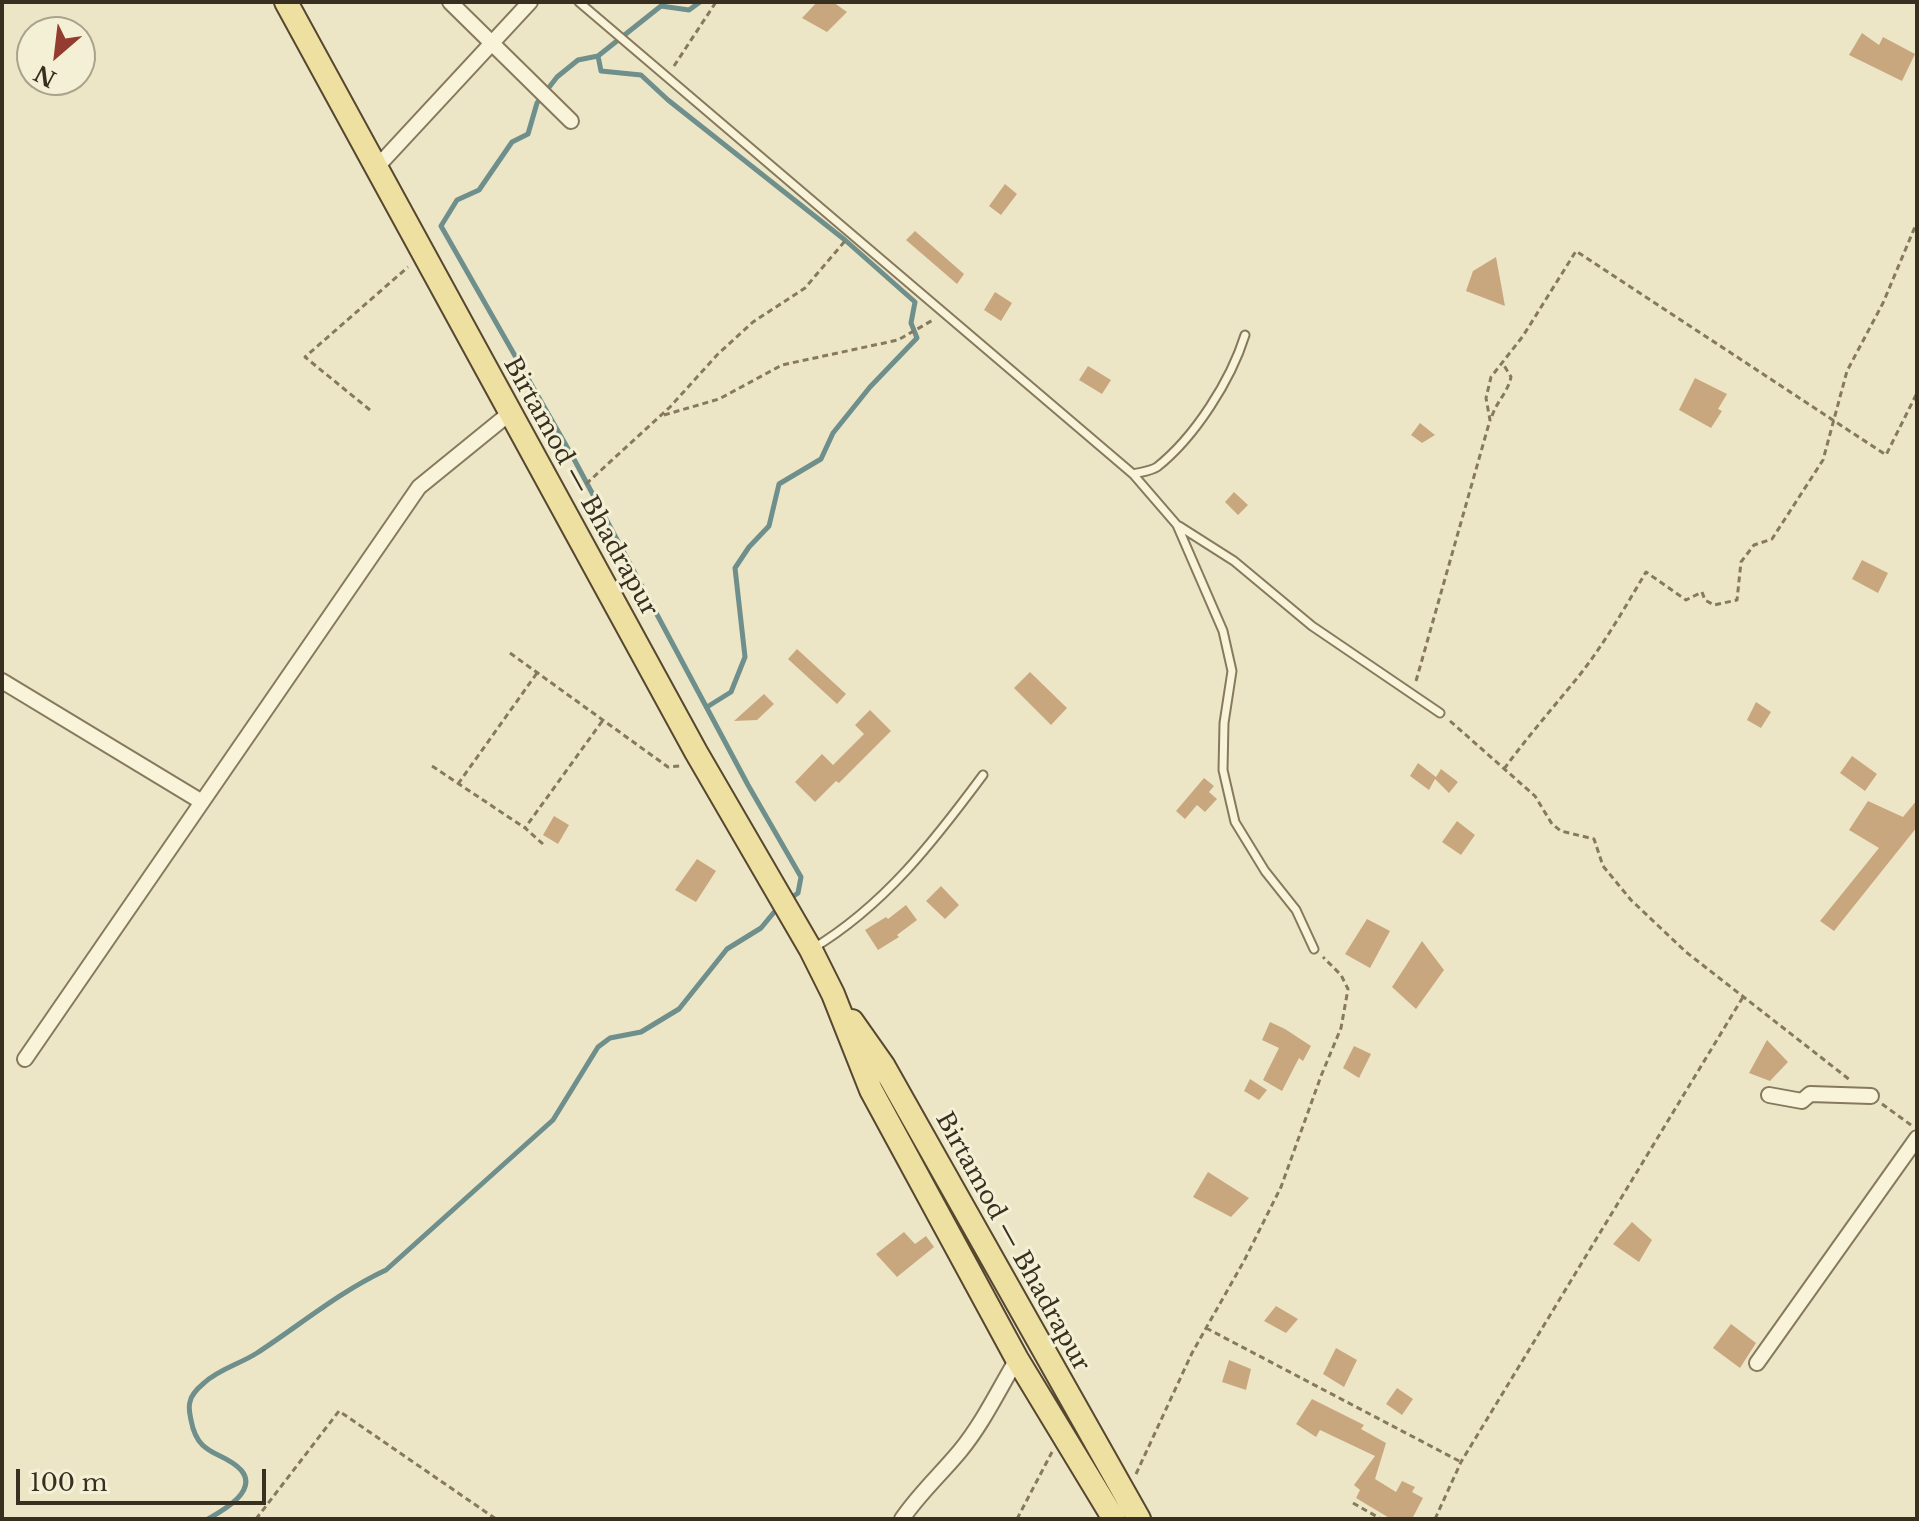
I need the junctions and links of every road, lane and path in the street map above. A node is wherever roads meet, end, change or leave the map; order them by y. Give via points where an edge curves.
1 (286, 2) edge
2 (450, 2) edge
3 (530, 2) edge
4 (579, 2) edge
5 (716, 2) edge
6 (492, 43) junction
7 (668, 76) junction
8 (571, 121) dead end
9 (376, 168) junction
10 (1917, 222) edge
11 (852, 233) junction
12 (423, 254) junction
13 (945, 313) junction
14 (1245, 335) dead end
15 (1502, 362) junction
16 (1917, 393) edge
17 (370, 410) dead end
18 (510, 413) junction
19 (660, 416) junction
20 (1490, 420) junction
21 (1833, 421) junction
22 (1133, 474) junction
23 (586, 484) dead end
24 (1177, 525) junction
25 (510, 653) dead end
26 (537, 672) junction
27 (2, 681) edge
28 (1412, 694) junction
29 (1440, 713) joint
30 (603, 720) junction
31 (704, 764) junction
32 (432, 766) dead end
33 (1504, 769) junction
34 (983, 775) dead end
35 (458, 784) junction
36 (202, 802) junction
37 (525, 828) junction
38 (543, 844) dead end
39 (1314, 949) joint
40 (811, 950) junction
41 (833, 994) junction
42 (1743, 997) junction
43 (25, 1059) dead end
44 (1769, 1095) dead end
45 (1871, 1096) junction
46 (1917, 1130) edge
47 (1917, 1138) edge
48 (1206, 1328) junction
49 (1017, 1359) junction
50 (1757, 1363) dead end
51 (1066, 1444) junction
52 (1461, 1462) junction
53 (1353, 1503) dead end
54 (1128, 1514) edge
55 (256, 1519) edge
56 (496, 1519) edge
57 (902, 1519) edge
58 (1017, 1519) edge
59 (1381, 1519) edge
60 (1435, 1519) edge

1 - 9 main road, Birtamod — Bhadrapur
2 - 6 street
3 - 6 street
4 - 7 lane
5 - 7 path
6 - 8 street
6 - 9 street
7 - 11 lane
9 - 12 main road, Birtamod — Bhadrapur
10 - 21 path via 1847,371
11 - 13 lane
11 - 19 path via 805,288 753,322
12 - 17 path via 305,357
12 - 18 main road, Birtamod — Bhadrapur
13 - 19 path via 898,340 782,365 719,399
13 - 22 lane
14 - 22 lane via 1217,395 1185,439 1155,469
15 - 20 path via 1486,398
15 - 20 path via 1511,377
15 - 21 path via 1576,251
16 - 21 path via 1886,455
18 - 31 main road, Birtamod — Bhadrapur
18 - 36 street via 419,487
19 - 23 path
20 - 28 path
21 - 33 path via 1823,460 1801,495 1772,539 1754,545 1741,562 1737,600 1714,605 1702,592 1686,600 1646,572 1575,681
22 - 24 lane
24 - 28 lane via 1234,561 1312,626
24 - 39 lane via 1223,631 1232,671 1223,770 1235,822 1296,910
25 - 26 path
26 - 30 path
26 - 35 path
27 - 36 street
28 - 29 lane
29 - 33 path
30 - 31 path via 668,767
30 - 37 path
31 - 40 main road, Birtamod — Bhadrapur
32 - 35 path
33 - 42 path via 1535,796 1561,831 1594,839 1603,866 1631,900
34 - 40 lane via 893,887
35 - 37 path
36 - 43 street
37 - 38 path
39 - 48 path via 1348,989 1341,1028 1281,1187
40 - 41 main road, Birtamod — Bhadrapur
41 - 49 main road, Birtamod — Bhadrapur via 871,1090
41 - 54 main road, Birtamod — Bhadrapur via 883,1065
42 - 45 path
42 - 52 path
44 - 45 street via 1802,1101 1810,1094
45 - 46 path
47 - 50 street
48 - 52 path
48 - 54 path via 1139,1464
49 - 51 main road, Birtamod — Bhadrapur
49 - 57 street via 960,1451
51 - 54 main road, Birtamod — Bhadrapur
51 - 58 path via 1054,1449
52 - 60 path
53 - 59 path
55 - 56 path via 339,1411

